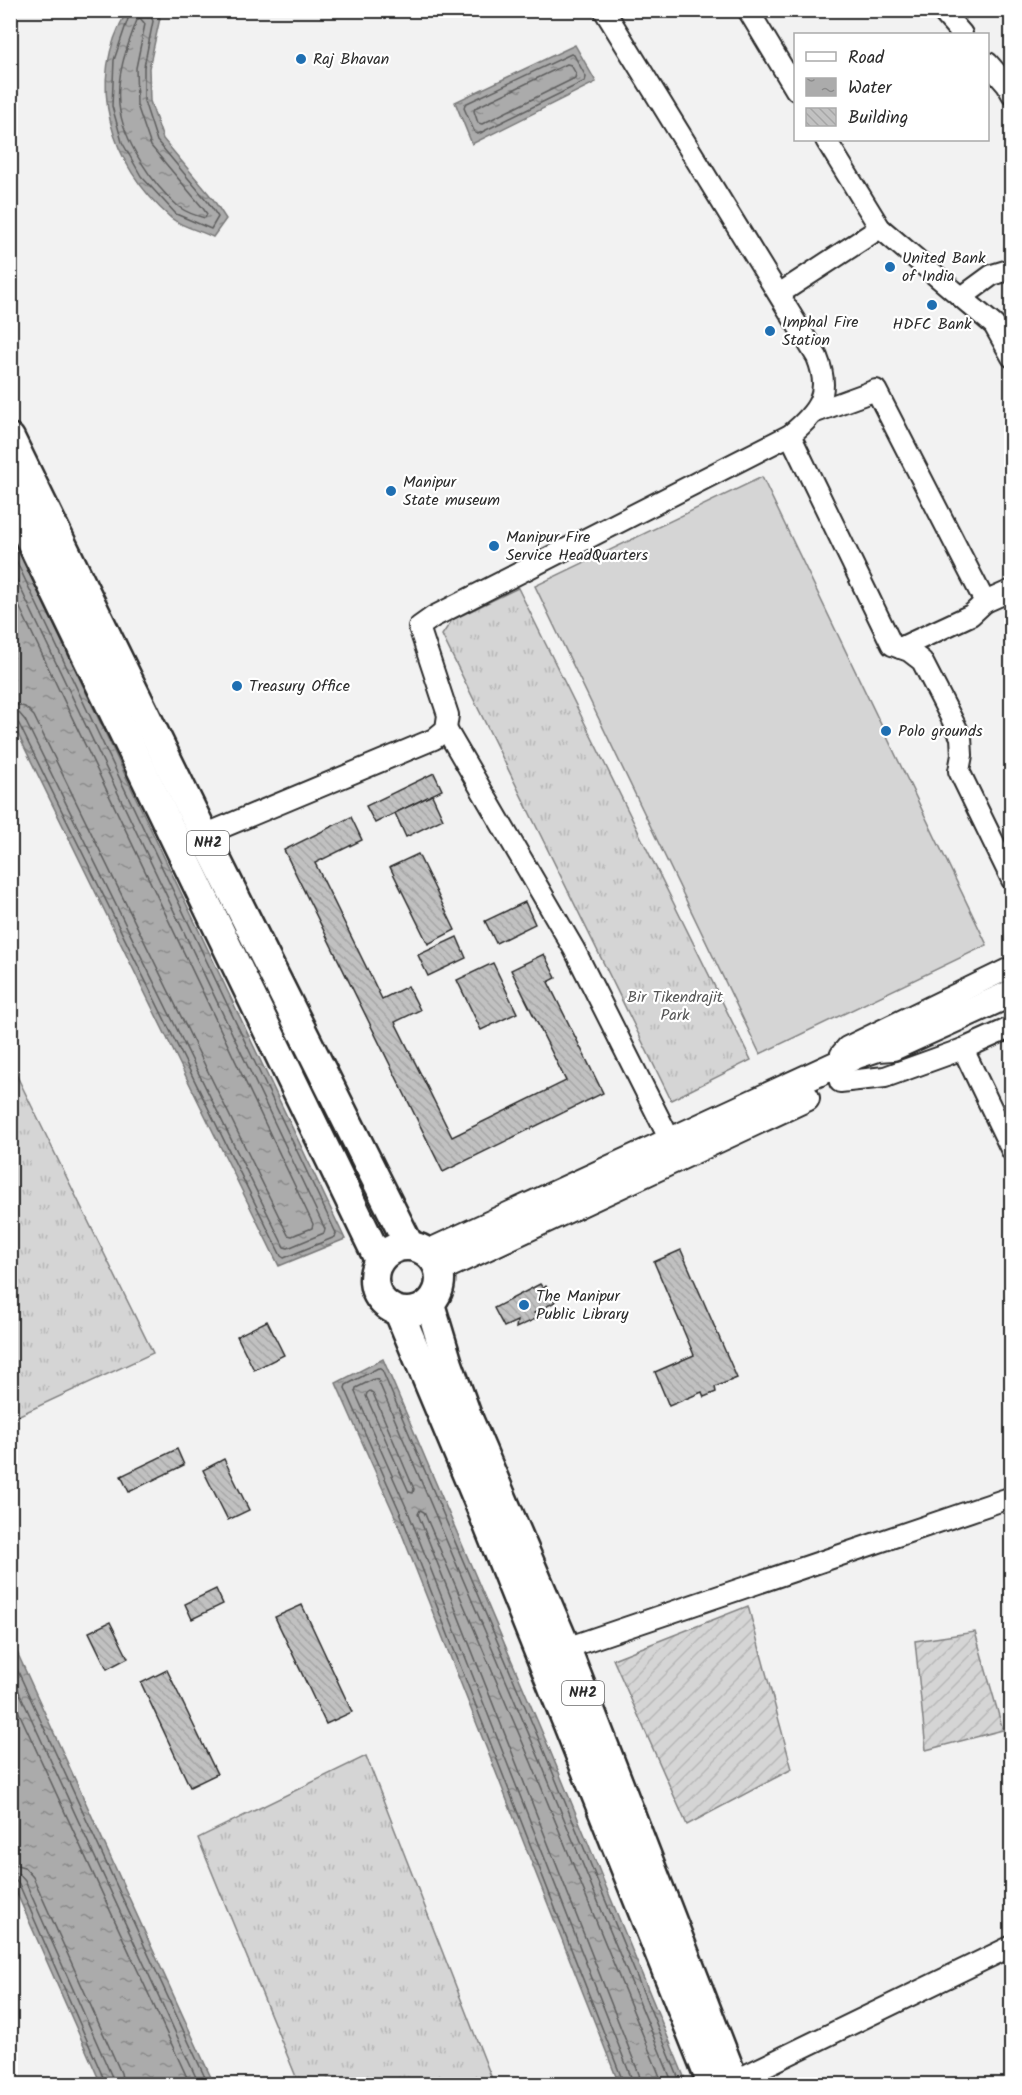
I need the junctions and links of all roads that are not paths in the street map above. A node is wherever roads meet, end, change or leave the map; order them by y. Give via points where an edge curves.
1 (604, 10) edge
2 (748, 10) edge
3 (941, 10) edge
4 (961, 33) edge
5 (989, 65) edge
6 (794, 88) edge
7 (1011, 94) edge
8 (827, 141) edge
9 (880, 228) junction
10 (1011, 269) edge
11 (779, 294) junction
12 (962, 297) junction
13 (1011, 357) edge
14 (813, 413) junction
15 (790, 435) junction
16 (10, 438) edge
17 (10, 498) edge
18 (1011, 590) edge
19 (985, 602) junction
20 (900, 648) junction
21 (446, 729) junction
22 (204, 835) junction
23 (1011, 880) edge
24 (1011, 967) edge
25 (1011, 993) edge
26 (1011, 1027) edge
27 (963, 1048) junction
28 (834, 1076) junction
29 (671, 1142) junction
30 (1011, 1151) edge
31 (569, 1199) junction
32 (425, 1256) junction
33 (379, 1260) junction
34 (430, 1304) junction
35 (399, 1312) junction
36 (1011, 1497) edge
37 (566, 1648) junction
38 (1011, 1946) edge
39 (727, 2084) edge

1 - 11 street
2 - 6 street
3 - 4 street
5 - 7 street
8 - 9 street
9 - 11 street
9 - 12 street
10 - 12 street via 992,275
11 - 14 street via 824,372 823,398
12 - 13 street via 994,325
14 - 15 street
14 - 19 street via 876,390
15 - 20 street via 892,645
15 - 21 street via 419,627 448,715
16 - 22 highway, NH2
17 - 33 highway, NH2
18 - 19 street
19 - 20 street via 971,615
20 - 23 street via 922,661 960,737 959,771
21 - 22 street via 434,739
21 - 29 street via 574,949
22 - 32 highway, NH2
24 - 28 street via 847,1047
25 - 28 main road
26 - 27 street
27 - 28 street via 885,1077
27 - 30 street
28 - 29 main road
28 - 31 main road
29 - 31 main road
31 - 32 main road
32 - 33 highway via 398,1247
32 - 34 highway via 439,1288
33 - 35 highway, NH2 via 374,1270 376,1292 381,1301
34 - 35 highway via 420,1310
34 - 37 highway, NH2 via 467,1416
35 - 39 highway, NH2
36 - 37 street
37 - 39 highway, NH2
38 - 39 street

